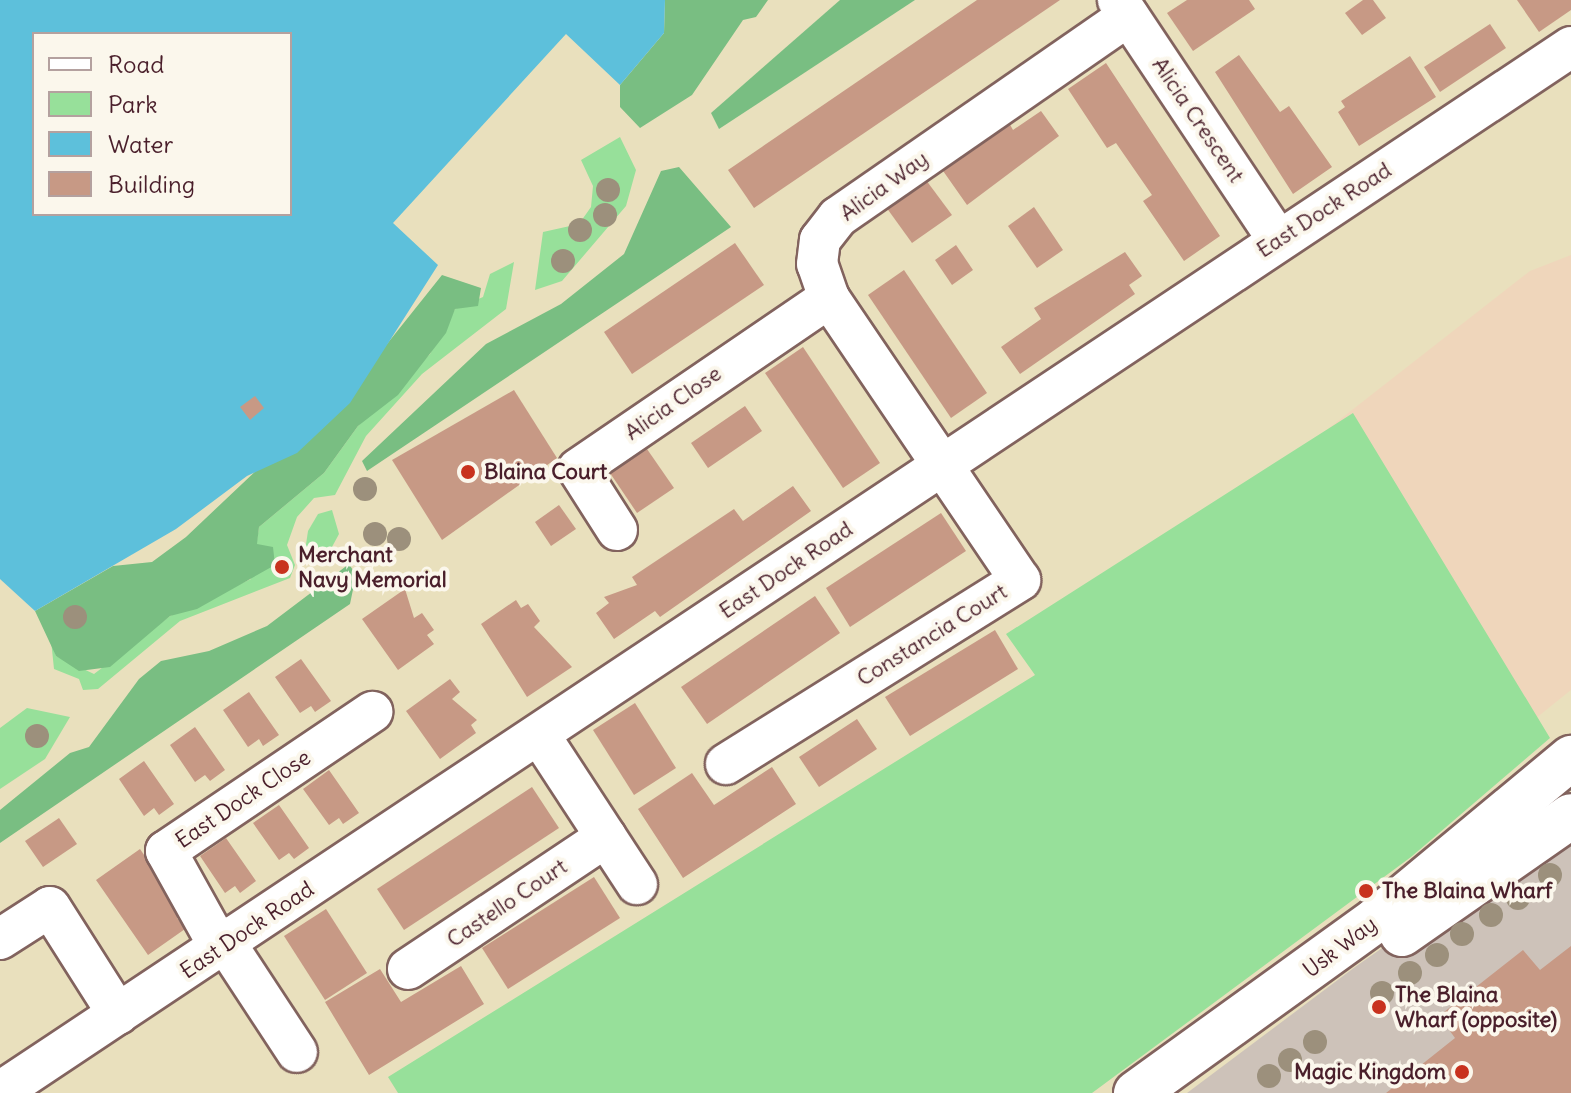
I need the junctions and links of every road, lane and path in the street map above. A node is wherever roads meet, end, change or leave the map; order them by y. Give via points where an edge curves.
1 (1123, 8) edge
2 (1571, 47) edge
3 (1278, 240) junction
4 (829, 298) junction
5 (940, 466) junction
6 (617, 530) dead end
7 (372, 712) dead end
8 (540, 736) junction
9 (1571, 758) edge
10 (726, 764) dead end
11 (1571, 816) edge
12 (606, 837) junction
13 (637, 884) dead end
14 (0, 939) edge
15 (223, 946) junction
16 (408, 969) dead end
17 (118, 1014) junction
18 (297, 1052) dead end
19 (0, 1092) edge
20 (1136, 1093) edge
21 (1187, 1093) edge

1 - 3 street, Alicia Crescent
1 - 4 street, Alicia Way via 838,217 820,240 817,264
2 - 3 street, East Dock Road
3 - 5 street, East Dock Road
4 - 5 street, Alicia Way
4 - 6 street, Alicia Close via 578,469
5 - 8 street, East Dock Road
5 - 10 street, Constancia Court via 1020,580
7 - 15 street, East Dock Close via 166,851
8 - 12 street
8 - 15 street, East Dock Road
9 - 20 main road, Usk Way via 1376,920
11 - 21 main road, Usk Way
12 - 13 street
12 - 16 street, Castello Court
14 - 17 street via 50,907
15 - 17 street, East Dock Road
15 - 18 street
17 - 19 street, East Dock Road

